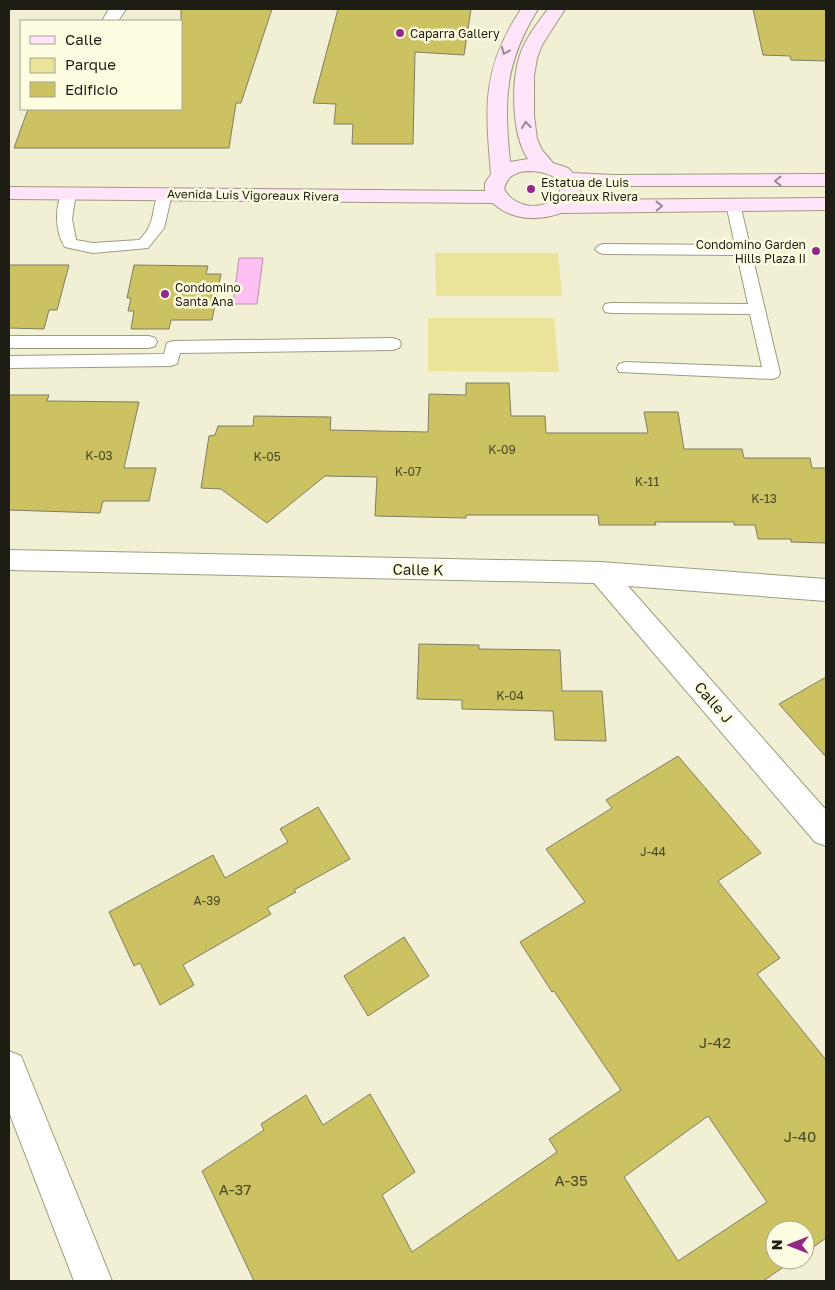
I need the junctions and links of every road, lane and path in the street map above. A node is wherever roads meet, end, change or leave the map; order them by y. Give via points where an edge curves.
1 (117, 9) edge
2 (529, 9) edge
3 (557, 9) edge
4 (111, 20) edge
5 (546, 167) junction
6 (501, 174) junction
7 (568, 179) junction
8 (826, 180) edge
9 (9, 192) edge
10 (68, 193) junction
11 (165, 194) junction
12 (498, 197) junction
13 (733, 204) junction
14 (826, 204) edge
15 (558, 207) junction
16 (603, 249) dead end
17 (743, 250) junction
18 (610, 308) dead end
19 (757, 309) junction
20 (9, 342) edge
21 (149, 342) dead end
22 (393, 344) dead end
23 (9, 362) edge
24 (625, 368) dead end
25 (9, 560) edge
26 (601, 573) junction
27 (826, 590) edge
28 (826, 832) edge
29 (9, 1068) edge
30 (94, 1281) edge

1 - 4 street
2 -> 6 main road via 504,53 497,84
5 -> 3 main road via 529,144 525,73 532,48
5 - 6 main road via 521,166
5 - 7 main road
6 - 12 main road via 495,181
8 -> 7 main road via 614,182
7 - 15 main road via 570,194
9 - 10 main road, Avenida Luis Vigoreaux Rivera
10 - 11 main road, Avenida Luis Vigoreaux Rivera
10 - 11 lane via 63,222 70,244 93,248 143,245 160,223
11 - 12 main road, Avenida Luis Vigoreaux Rivera
12 - 15 main road via 511,207 524,211 538,212
13 - 14 main road
15 -> 13 main road
13 - 17 lane
16 - 17 lane
17 - 19 lane
18 - 19 lane
19 - 24 lane via 772,373
20 - 21 lane
22 - 23 lane via 173,347 171,360
25 - 26 street, Calle K
26 - 27 street, Calle K
26 - 28 street, Calle J
29 - 30 street

